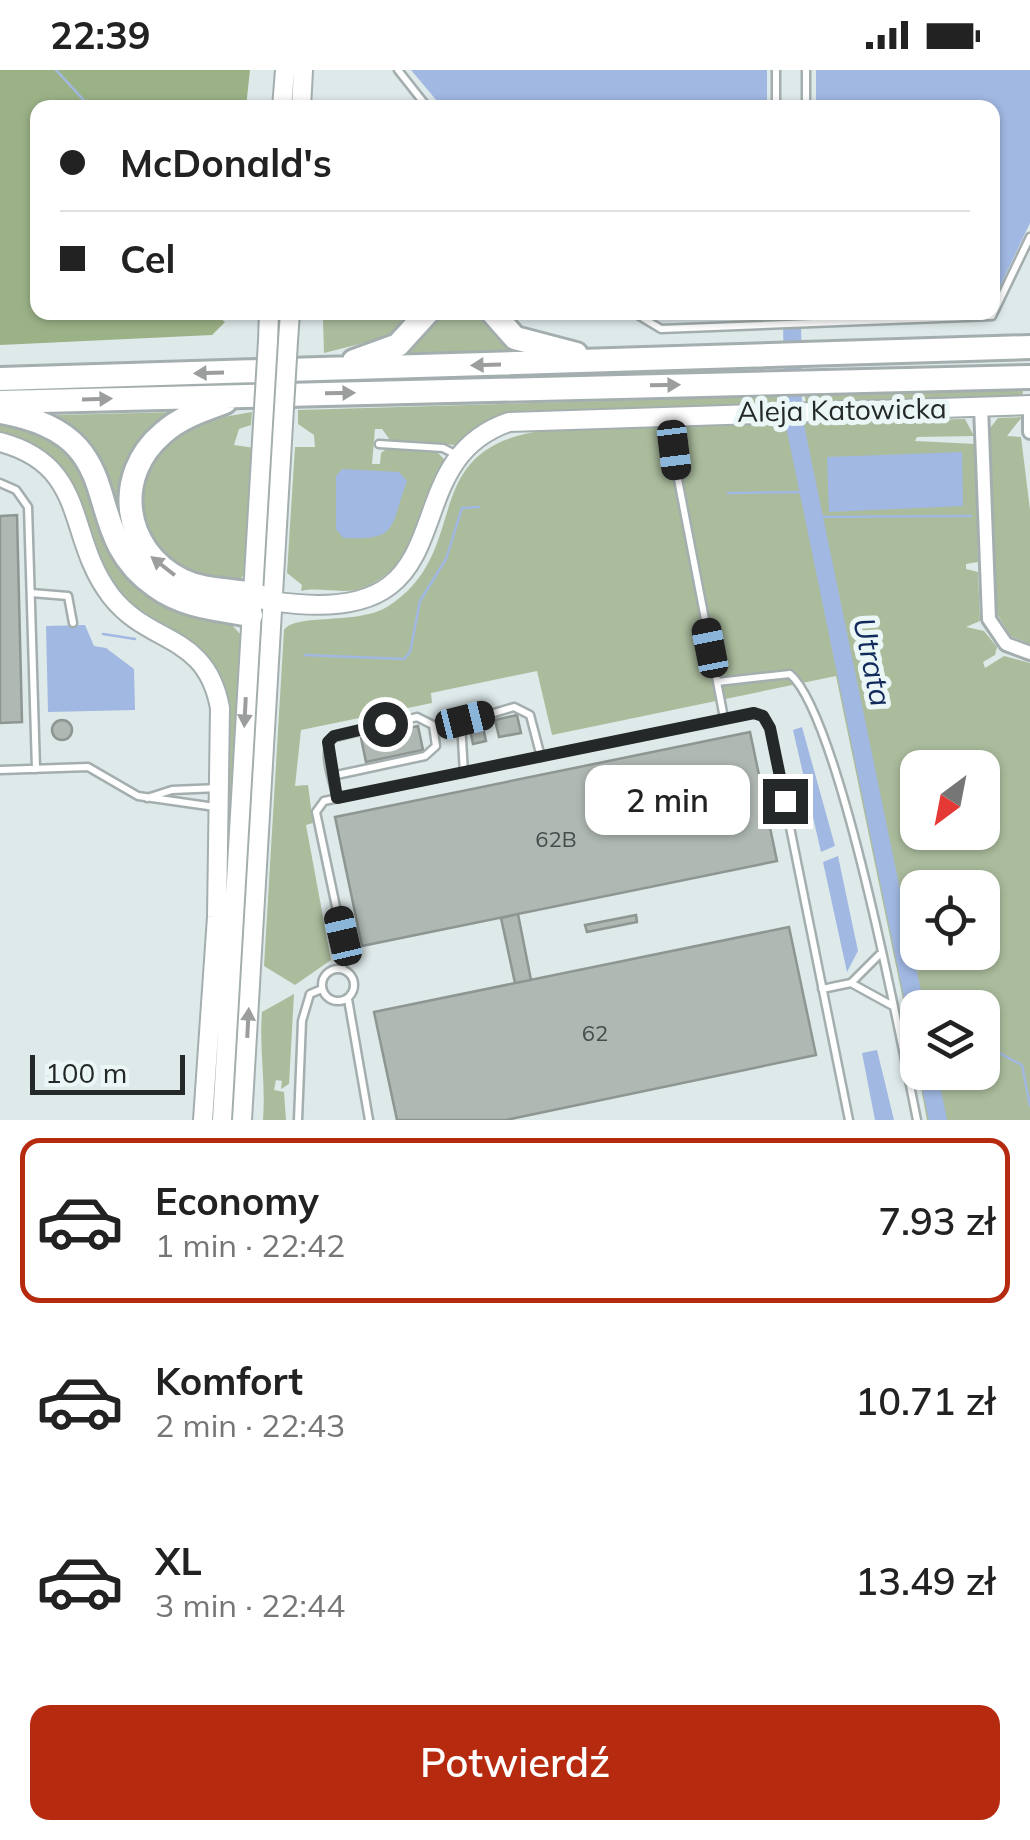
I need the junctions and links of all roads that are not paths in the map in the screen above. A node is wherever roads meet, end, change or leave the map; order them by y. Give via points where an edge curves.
1 (285, 70) edge
2 (303, 70) edge
3 (398, 70) edge
4 (776, 70) edge
5 (806, 70) edge
6 (283, 100) edge
7 (301, 100) edge
8 (422, 100) edge
9 (776, 100) edge
10 (806, 100) edge
11 (1030, 237) edge
12 (1000, 299) edge
13 (269, 320) edge
14 (289, 320) edge
15 (422, 320) edge
16 (499, 320) edge
17 (646, 320) edge
18 (776, 320) edge
19 (887, 320) edge
20 (808, 323) joint
21 (776, 324) junction
22 (1030, 347) edge
23 (619, 362) junction
24 (306, 370) junction
25 (776, 370) junction
26 (1030, 377) edge
27 (0, 379) edge
28 (242, 395) junction
29 (0, 402) edge
30 (1030, 405) edge
31 (982, 406) junction
32 (0, 412) edge
33 (671, 414) junction
34 (1030, 417) edge
35 (1030, 432) edge
36 (0, 442) edge
37 (379, 444) dead end
38 (458, 456) junction
39 (0, 483) edge
40 (31, 593) junction
41 (259, 602) junction
42 (73, 623) dead end
43 (1030, 653) edge
44 (717, 682) junction
45 (724, 718) junction
46 (542, 757) junction
47 (36, 768) junction
48 (0, 770) edge
49 (464, 773) junction
50 (332, 776) junction
51 (146, 798) junction
52 (219, 798) junction
53 (337, 798) junction
54 (880, 954) junction
55 (342, 969) junction
56 (851, 983) junction
57 (322, 989) junction
58 (822, 989) junction
59 (348, 999) junction
60 (891, 1005) junction
61 (203, 1120) edge
62 (222, 1120) edge
63 (242, 1120) edge
64 (298, 1120) edge
65 (369, 1120) edge
66 (849, 1120) edge
67 (917, 1120) edge

1 - 6 street
2 - 7 street
3 - 8 lane
4 - 9 lane
5 - 10 lane
11 - 12 lane
13 - 41 street, bridge
14 - 41 street, bridge
15 - 24 highway via 386,352
16 - 23 highway via 515,338
17 - 21 lane via 660,329
18 - 21 lane
19 - 20 lane
20 - 21 lane
22 - 25 highway via 804,357
23 -> 24 highway
23 - 25 highway
24 -> 27 highway
25 - 26 highway via 805,381
28 -> 25 highway
29 -> 28 highway
41 -> 28 highway via 202,588 159,567 136,536 129,500 137,466 164,431
30 - 31 street, Aleja Katowicka
31 - 33 street, Aleja Katowicka
31 - 43 street via 989,620 1006,644
32 - 41 highway via 40,420 76,442 92,465 126,556 145,579 184,602
33 - 38 street, Aleja Katowicka via 509,422 480,434
33 - 44 lane
34 - 35 street
36 - 52 street via 35,455 60,476 98,577 113,598 192,651 210,672 220,708
37 - 38 lane via 442,448
38 - 41 street via 420,550 391,586 342,604
39 - 40 lane via 16,490 28,507
40 - 42 lane via 68,596
40 - 47 lane
41 -> 62 street
63 -> 41 street
44 - 45 lane
44 - 54 lane via 765,674 790,674 798,681 830,752
45 - 46 lane
45 - 58 lane via 754,713 770,728
46 - 49 lane
46 - 49 lane via 530,714 514,707 461,723
47 - 48 lane
47 - 51 lane via 88,767
49 - 53 lane
50 - 50 lane via 425,756 436,746 433,725 417,717 334,736 327,748
50 - 53 lane
51 - 52 lane
51 - 52 lane via 172,790
52 - 61 street
53 - 55 lane via 316,812 346,954
54 - 56 lane
54 - 60 lane
55 - 57 lane via 326,974
55 - 59 lane via 355,984
56 - 58 lane
56 - 60 lane
57 - 59 lane via 332,1001
57 - 64 lane via 310,994 302,1021
58 - 66 lane
59 - 65 lane
60 - 67 lane

